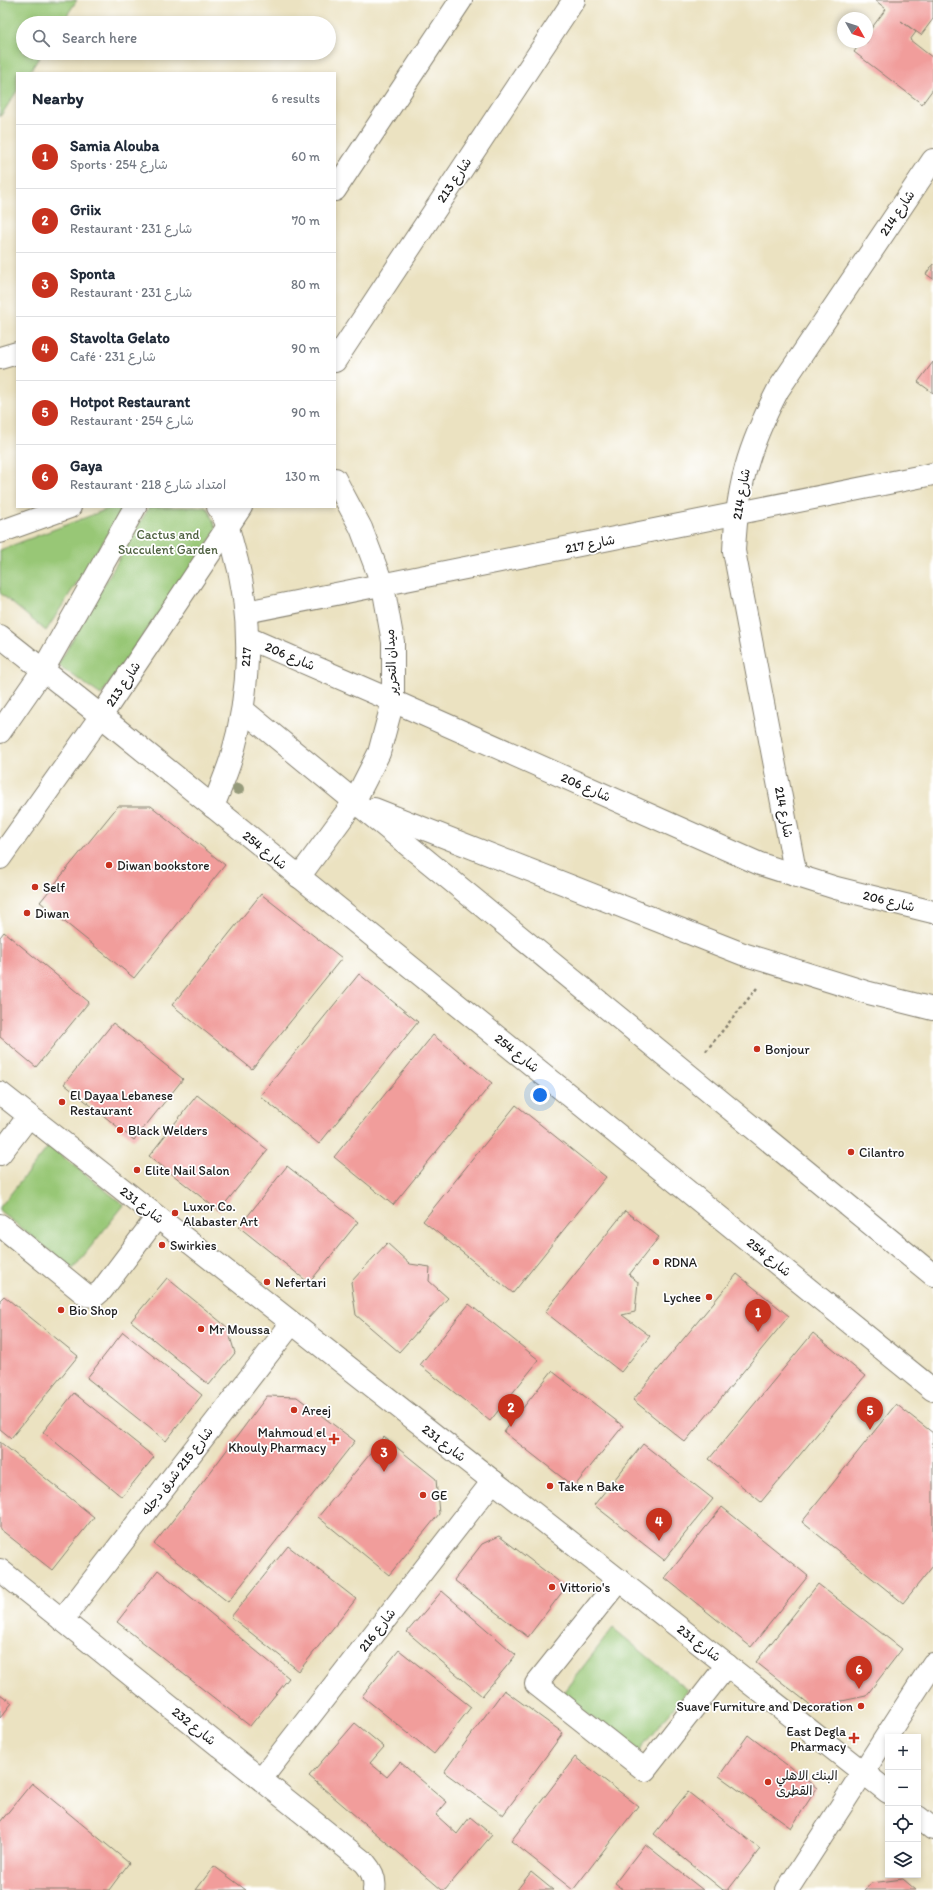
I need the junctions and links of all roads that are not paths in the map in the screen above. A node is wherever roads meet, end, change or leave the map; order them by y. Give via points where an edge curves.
1 (461, 0) edge
2 (574, 0) edge
3 (933, 160) edge
4 (336, 188) edge
5 (16, 353) edge
6 (0, 358) edge
7 (336, 359) edge
8 (933, 474) edge
9 (336, 481) edge
10 (64, 508) edge
11 (134, 508) edge
12 (218, 508) edge
13 (240, 508) edge
14 (736, 514) junction
15 (2, 529) edge
16 (228, 529) junction
17 (383, 586) junction
18 (246, 612) junction
19 (0, 636) edge
20 (248, 638) junction
21 (43, 670) junction
22 (393, 700) junction
23 (243, 710) junction
24 (102, 716) junction
25 (0, 732) edge
26 (354, 802) junction
27 (213, 807) junction
28 (0, 858) edge
29 (796, 876) junction
30 (299, 877) junction
31 (933, 912) edge
32 (933, 1009) edge
33 (0, 1094) edge
34 (29, 1116) junction
35 (0, 1154) edge
36 (157, 1217) junction
37 (0, 1225) edge
38 (933, 1275) edge
39 (292, 1323) junction
40 (933, 1390) edge
41 (493, 1481) junction
42 (0, 1570) edge
43 (619, 1580) junction
44 (62, 1620) junction
45 (933, 1664) edge
46 (727, 1666) junction
47 (862, 1771) junction
48 (261, 1779) junction
49 (885, 1790) edge
50 (921, 1819) edge
51 (933, 1829) edge
52 (374, 1890) edge
53 (787, 1890) edge

1 - 4 street
2 - 7 street, شارع 213
3 - 14 street, شارع 214 via 778,390 762,419 750,450
5 - 6 street
8 - 14 street, شارع 217
9 - 17 street, ميدان التحرير via 361,528
10 - 15 street
11 - 21 street
12 - 16 street, 217
13 - 16 street, شارع 213
14 - 17 street, شارع 217
14 - 29 street, شارع 214 via 734,551
16 - 18 street, 217 via 240,570
16 - 24 street, شارع 213
17 - 18 street, شارع 217
17 - 22 street, ميدان التحرير via 393,642
18 - 20 street, 217
19 - 21 street
20 - 22 street, شارع 206
20 - 23 street, 217
21 - 24 street
21 - 25 street
22 - 26 street, ميدان التحرير via 380,753
22 - 29 street, شارع 206 via 760,864
23 - 26 street
23 - 27 street, 217 via 231,759
24 - 27 street, شارع 254
24 - 28 street, شارع 213
26 - 30 street, ميدان التحرير
26 - 32 street via 736,951 869,993
26 - 38 street
27 - 30 street, شارع 254
29 - 31 street, شارع 206
30 - 40 street, شارع 254
33 - 34 street, شارع 231
34 - 35 street
34 - 36 street, شارع 231
36 - 37 street via 95,1296 86,1295
36 - 39 street, شارع 231
39 - 41 street, شارع 231
39 - 44 street, شارع 215 شرق دجله
41 - 43 street, شارع 231
41 - 48 street, شارع 216
42 - 44 street, شارع 232
43 - 46 street, شارع 231
43 - 46 street via 536,1684 645,1770
44 - 48 street, شارع 232
45 - 47 street
46 - 47 street, شارع 231
47 - 49 street, شارع 231
47 - 53 street
48 - 52 street, شارع 232 via 365,1863 374,1878
50 - 51 street

